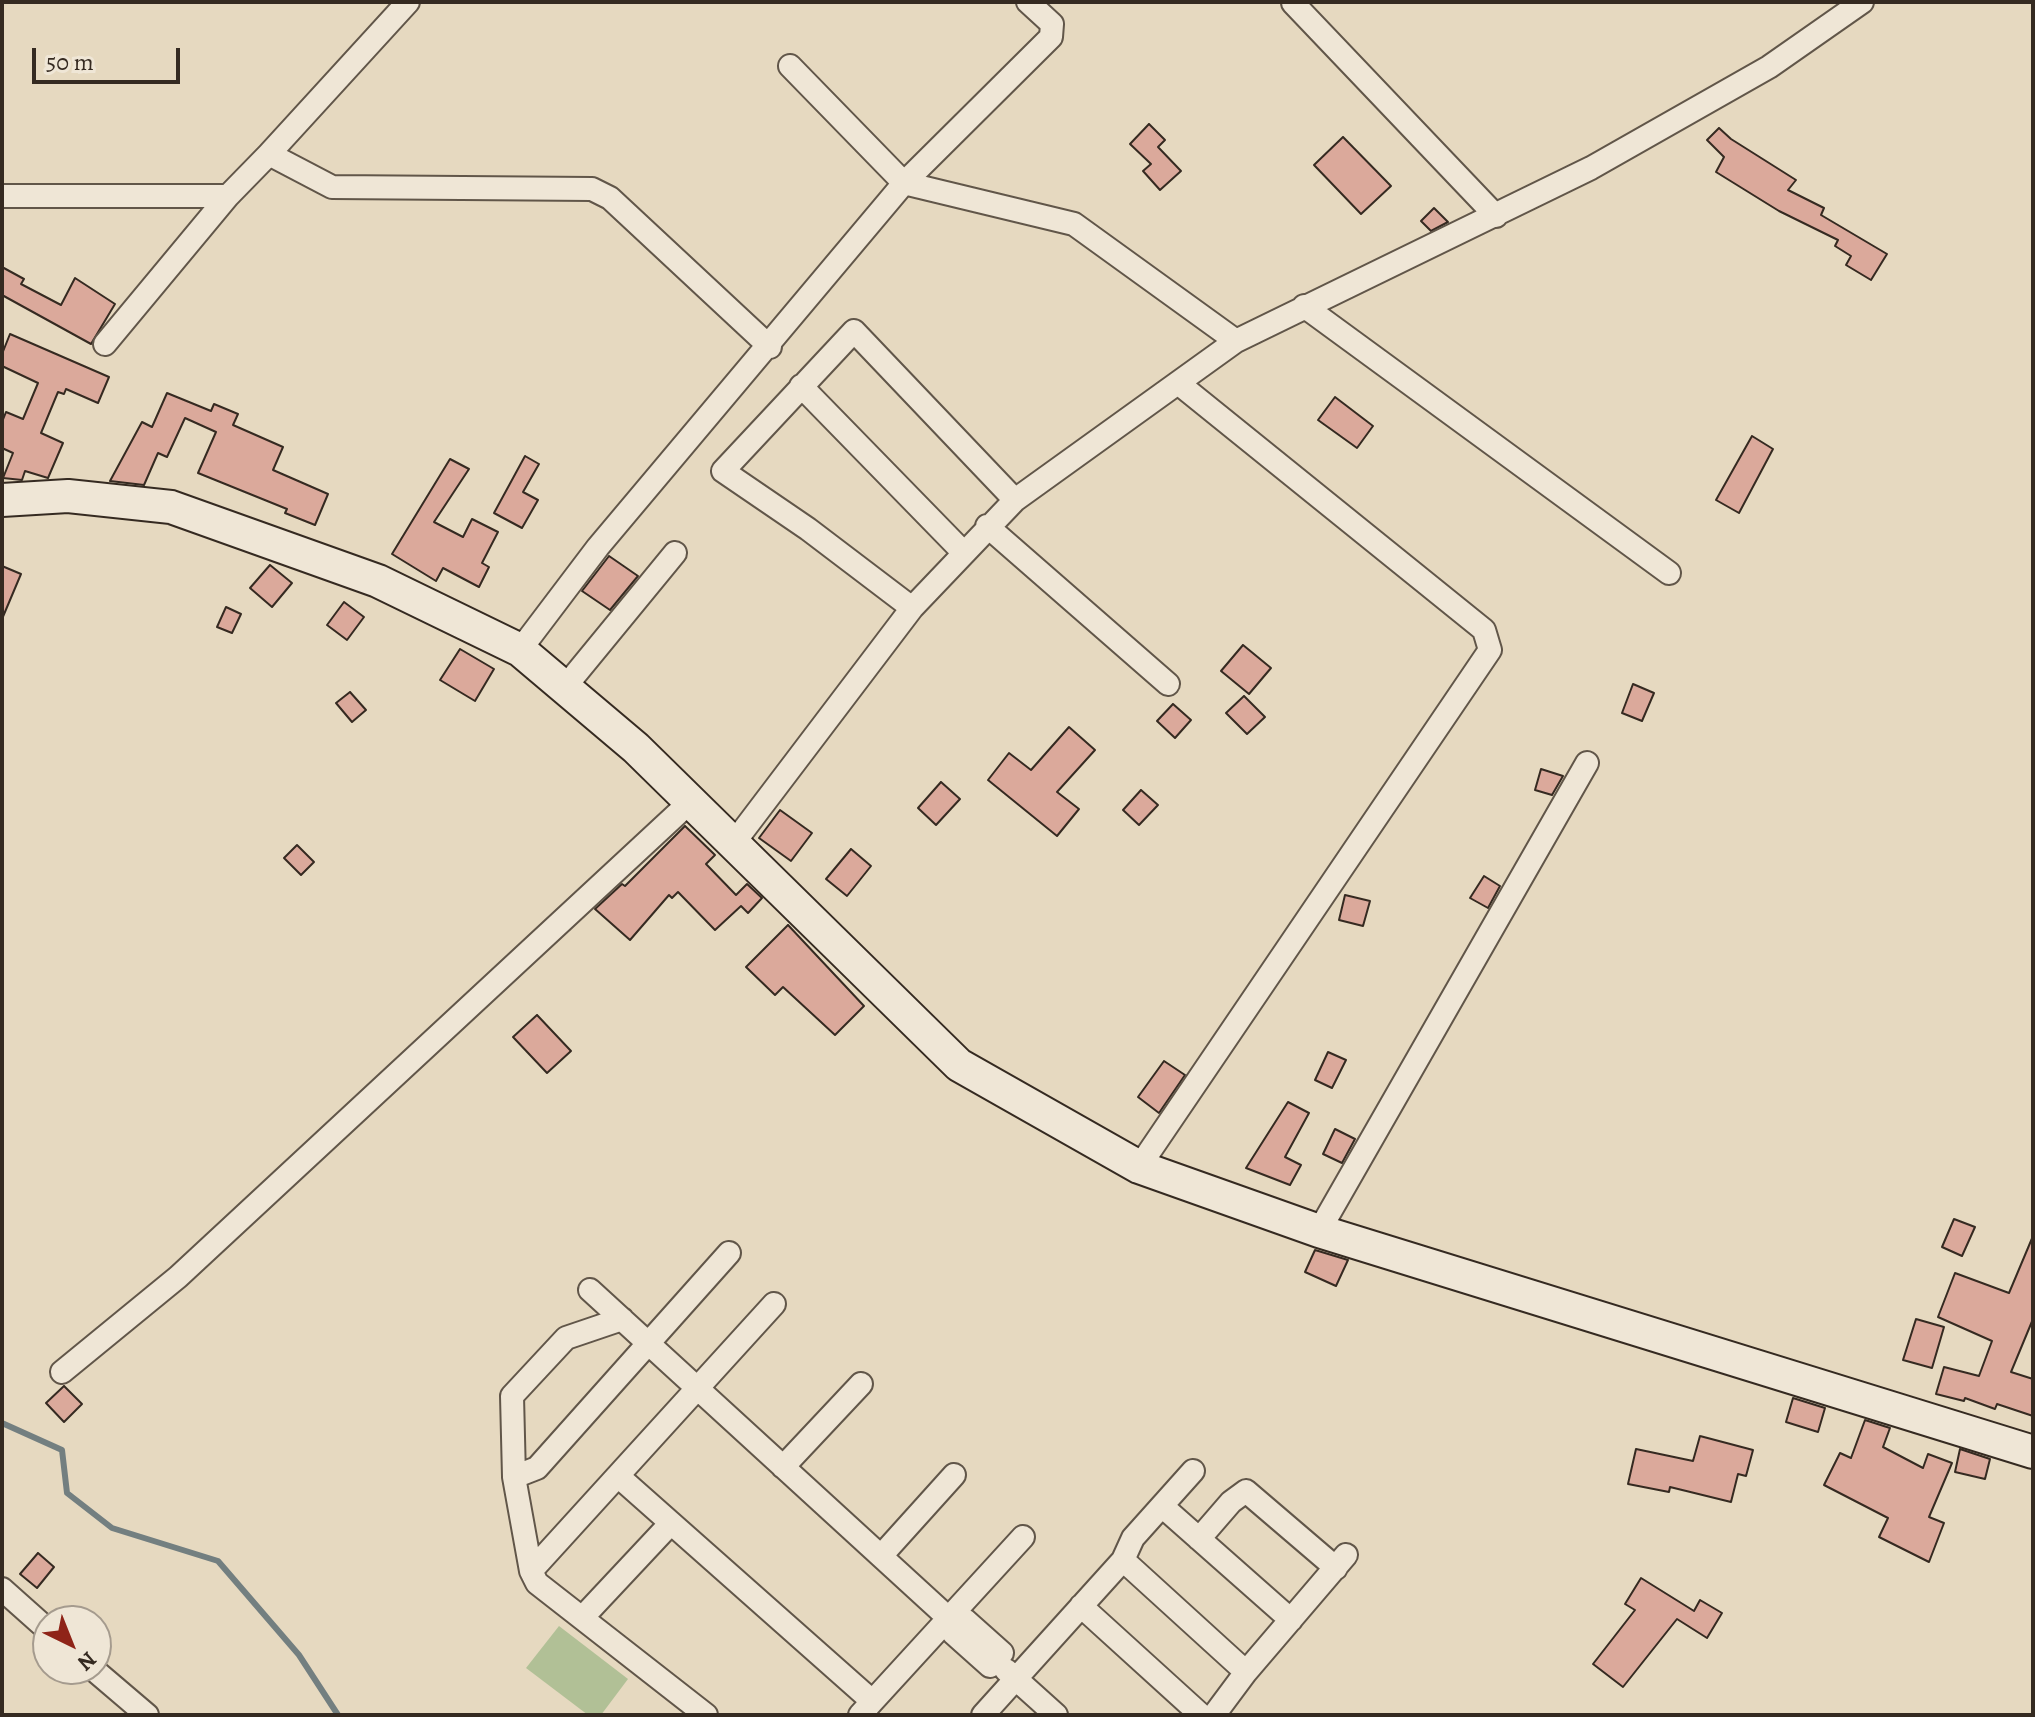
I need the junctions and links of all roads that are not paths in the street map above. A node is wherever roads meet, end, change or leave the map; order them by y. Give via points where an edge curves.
1 (408, 2) edge
2 (1028, 2) edge
3 (1862, 2) edge
4 (1293, 3) edge
5 (790, 66) dead end
6 (269, 154) junction
7 (904, 183) junction
8 (2, 196) edge
9 (228, 196) junction
10 (1496, 216) junction
11 (1304, 306) junction
12 (1236, 341) junction
13 (105, 344) dead end
14 (770, 347) junction
15 (1178, 383) junction
16 (801, 386) junction
17 (2, 500) edge
18 (1015, 500) junction
19 (987, 526) junction
20 (963, 552) junction
21 (675, 553) dead end
22 (1669, 573) dead end
23 (912, 608) junction
24 (520, 650) junction
25 (1168, 684) dead end
26 (565, 687) junction
27 (1587, 763) dead end
28 (690, 802) junction
29 (733, 844) junction
30 (1139, 1167) junction
31 (1319, 1231) junction
32 (729, 1253) dead end
33 (590, 1290) dead end
34 (774, 1304) dead end
35 (622, 1319) junction
36 (648, 1344) junction
37 (62, 1372) dead end
38 (861, 1384) dead end
39 (697, 1389) junction
40 (2033, 1452) edge
41 (783, 1467) junction
42 (1193, 1471) dead end
43 (954, 1475) dead end
44 (618, 1476) junction
45 (514, 1477) junction
46 (1162, 1506) junction
47 (671, 1523) junction
48 (1023, 1537) dead end
49 (1199, 1539) junction
50 (881, 1556) junction
51 (1123, 1560) junction
52 (531, 1571) junction
53 (2, 1589) edge
54 (1081, 1606) junction
55 (32, 1616) edge
56 (582, 1618) junction
57 (951, 1620) junction
58 (1291, 1620) junction
59 (1246, 1672) junction
60 (1016, 1679) junction
61 (112, 1685) edge
62 (866, 1708) edge
63 (147, 1715) edge
64 (706, 1715) edge
65 (983, 1715) edge
66 (1056, 1715) edge
67 (1201, 1715) edge
68 (1214, 1715) edge

1 - 6 street
2 - 7 street via 1052,24 1051,37
3 - 10 street via 1769,67
4 - 10 street
5 - 7 street
6 - 9 street
6 - 14 street via 332,187 592,189 610,198
7 - 12 street via 1074,224
7 - 14 street
8 - 9 street
9 - 13 street
10 - 11 street
11 - 12 street
11 - 22 street
12 - 15 street
14 - 24 street via 598,547
15 - 18 street
15 - 30 street via 1484,630 1490,650
16 - 18 street via 854,331
16 - 20 street
16 - 23 street via 723,471
17 - 24 street via 68,496 171,507 378,581
18 - 19 street
19 - 20 street
19 - 25 street
20 - 23 street
21 - 26 street
23 - 29 street
24 - 26 street
26 - 28 street
27 - 31 street
28 - 29 street
28 - 37 street via 178,1277
29 - 30 street via 959,1065
30 - 31 street
31 - 40 street
32 - 36 street
33 - 35 street
34 - 39 street
35 - 36 street
35 - 45 street via 566,1338 512,1396
36 - 39 street
36 - 45 street via 537,1468
38 - 41 street
39 - 41 street
39 - 44 street
41 - 50 street
42 - 46 street
43 - 50 street
44 - 47 street
44 - 52 street
45 - 52 street
46 - 49 street
46 - 51 street via 1133,1538
47 - 56 street
47 - 62 street
48 - 57 street
49 - 58 street
49 - 58 street via 1246,1491 1341,1561
50 - 57 street
51 - 54 street
51 - 59 street
52 - 56 street via 537,1583
53 - 55 street
54 - 60 street
54 - 67 street
56 - 64 street
57 - 60 street via 965,1620 1002,1653 996,1659
57 - 62 street
58 - 59 street
59 - 68 street
60 - 65 street
60 - 66 street
61 - 63 street

